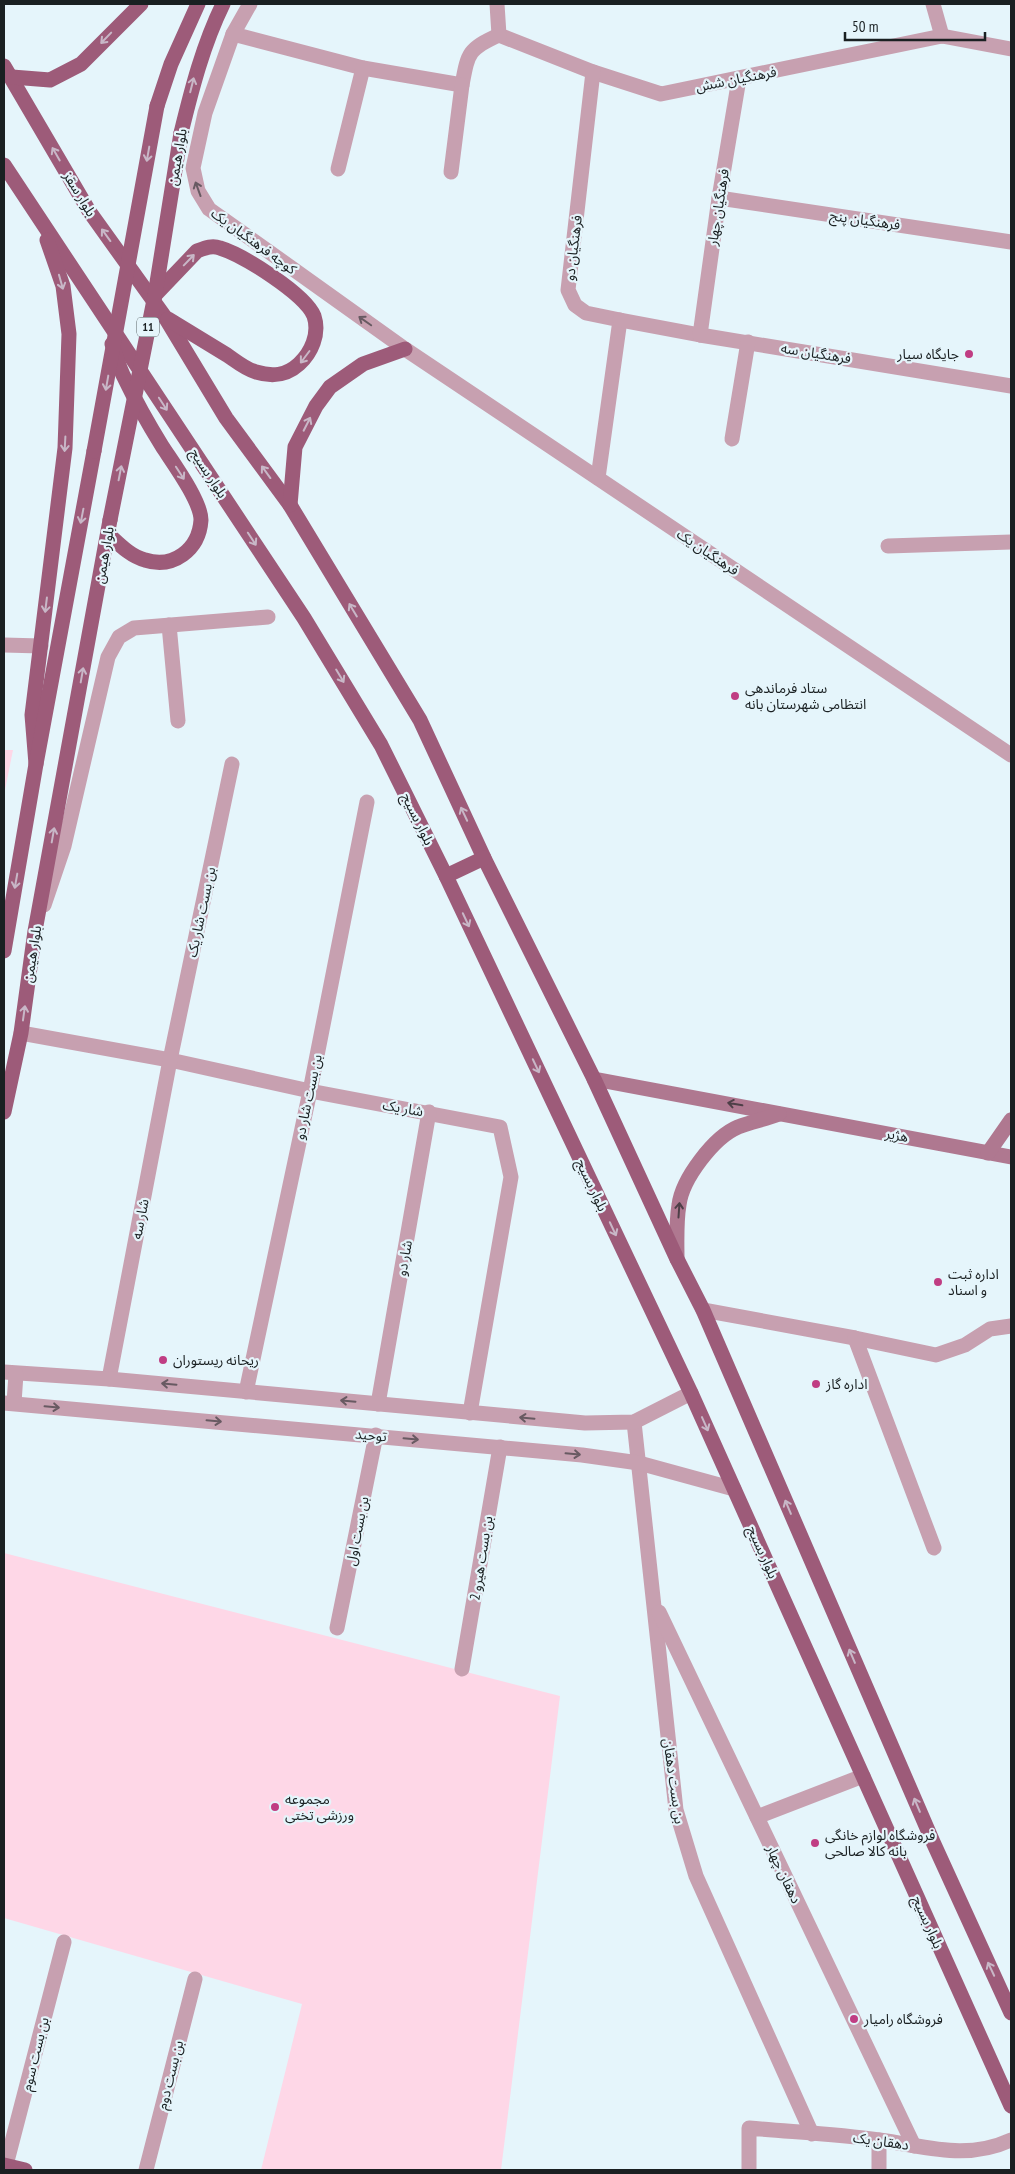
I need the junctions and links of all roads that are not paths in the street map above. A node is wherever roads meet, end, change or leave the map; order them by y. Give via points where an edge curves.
1 (141, 4) edge
2 (198, 4) edge
3 (223, 4) edge
4 (250, 4) edge
5 (497, 4) edge
6 (933, 4) edge
7 (233, 34) junction
8 (499, 35) junction
9 (942, 36) junction
10 (1011, 49) edge
11 (363, 68) junction
12 (8, 71) edge
13 (593, 72) junction
14 (739, 79) junction
15 (462, 85) junction
16 (4, 165) edge
17 (338, 169) dead end
18 (451, 172) dead end
19 (719, 198) junction
20 (40, 220) junction
21 (1011, 242) edge
22 (155, 295) junction
23 (97, 305) junction
24 (165, 317) junction
25 (620, 320) junction
26 (700, 335) junction
27 (748, 342) junction
28 (405, 349) junction
29 (1011, 386) edge
30 (732, 439) dead end
31 (598, 478) junction
32 (290, 505) junction
33 (109, 527) junction
34 (1011, 542) edge
35 (888, 546) dead end
36 (268, 617) dead end
37 (169, 625) junction
38 (4, 645) edge
39 (41, 646) junction
40 (178, 721) dead end
41 (1011, 755) edge
42 (36, 764) junction
43 (232, 764) dead end
44 (366, 802) dead end
45 (484, 858) junction
46 (446, 876) junction
47 (35, 931) junction
48 (4, 950) edge
49 (20, 1033) junction
50 (170, 1060) junction
51 (594, 1079) junction
52 (310, 1091) junction
53 (4, 1112) edge
54 (429, 1112) junction
55 (783, 1113) junction
56 (1011, 1120) edge
57 (988, 1152) junction
58 (1011, 1157) edge
59 (676, 1259) junction
60 (703, 1310) junction
61 (1011, 1326) edge
62 (855, 1338) junction
63 (10, 1373) edge
64 (109, 1379) junction
65 (246, 1392) junction
66 (691, 1393) junction
67 (9, 1403) edge
68 (378, 1404) junction
69 (470, 1413) junction
70 (634, 1422) junction
71 (376, 1435) junction
72 (500, 1447) junction
73 (639, 1463) junction
74 (734, 1489) junction
75 (934, 1548) dead end
76 (654, 1602) junction
77 (337, 1628) dead end
78 (462, 1669) dead end
79 (863, 1776) junction
80 (757, 1817) junction
81 (64, 1942) dead end
82 (195, 1979) dead end
83 (1011, 2014) edge
84 (1011, 2106) edge
85 (812, 2134) junction
86 (879, 2140) junction
87 (1011, 2140) edge
88 (914, 2146) junction
89 (5, 2165) edge
90 (25, 2170) edge
91 (146, 2170) edge
92 (748, 2170) edge
93 (879, 2170) edge

1 -> 12 main road via 81,64 50,80
2 -> 42 main road, بلوار هیمن, bridge via 171,64 157,106
22 -> 3 main road, بلوار هیمن / 11, bridge via 181,132 196,70
4 - 7 street, کوچه فرهنگیان یک
5 - 8 street
6 - 9 street
7 - 11 street
28 -> 7 street, کوچه فرهنگیان یک via 209,209 198,191 193,168 205,113
8 - 13 street, فرهنگیان شش
8 - 15 street via 481,43 468,56
9 - 10 street, فرهنگیان شش
9 - 14 street, فرهنگیان شش
11 - 15 street
11 - 17 street
24 -> 12 main road, بلوار سقز via 89,211
13 - 14 street, فرهنگیان شش via 661,94
13 - 25 street, فرهنگیان دو via 568,290 575,305 586,313
14 - 19 street, فرهنگیان چهار
15 - 18 street
16 - 20 main road
19 - 21 street, فرهنگیان پنج
19 - 26 street, فرهنگیان چهار
20 - 23 main road
20 -> 39 main road via 63,286 69,334 65,448
22 -> 24 main road via 198,251 218,247 241,257 297,294 313,315 316,327 314,341 306,357 284,374 270,375 247,369
33 -> 22 main road, بلوار هیمن / 11, bridge
23 -> 33 main road via 124,378 190,489 201,519 196,543 181,556 160,564 144,560 123,548
23 -> 46 main road, بلوار بسیج via 304,618 381,745
32 -> 24 main road via 226,418
25 - 26 street, فرهنگیان سه
25 - 31 street
26 - 27 street, فرهنگیان سه
27 - 29 street, فرهنگیان سه
27 - 30 street
28 - 31 street, فرهنگیان یک
32 -> 28 main road via 295,447 316,406 330,387 363,364
31 - 41 street, فرهنگیان یک
45 -> 32 main road via 420,720
47 -> 33 main road, بلوار هیمن
34 - 35 street
36 - 37 street
37 - 40 street
37 - 47 street via 134,628 118,637 108,657 64,846
38 - 39 street
39 - 42 main road via 32,715
42 -> 48 main road, بلوار هیمن
43 - 50 street, بن بست شار یک
44 - 52 street, بن بست شار دو
45 - 46 main road
45 - 51 main road
46 -> 66 main road, بلوار بسیج
49 -> 47 main road, بلوار هیمن
49 - 50 street, شار یک
49 - 53 main road, بلوار هیمن
50 - 52 street, شار یک
50 - 64 street, شار سه
55 -> 51 main road, هژیر
51 - 59 main road
52 - 54 street, شار یک
52 - 65 street, بن بست شار دو
54 - 68 street, شار دو
54 - 69 street, شار یک via 500,1127 511,1177
55 - 57 main road, هژیر
59 -> 55 main road, هژیر via 679,1203 697,1164 736,1128
56 - 57 main road
57 - 58 main road, هژیر
59 - 60 main road
60 - 62 street
83 -> 60 main road via 933,1842
61 - 62 street via 990,1329 965,1345 936,1355
62 - 75 street
63 - 64 street
63 - 67 street
65 -> 64 street
68 -> 65 street
66 - 70 street
66 -> 74 main road, بلوار بسیج
67 -> 71 street, توحید
68 - 69 street
70 -> 69 street via 585,1423
70 - 73 street, بن بست دهقان
71 -> 72 street, توحید
71 - 77 street, بن بست اول
72 -> 73 street, توحید
72 - 78 street, بن بست هیرو 2
73 - 74 street, توحید
73 - 76 street, بن بست دهقان
74 - 79 main road, بلوار بسیج
76 - 80 street, دهقان چهار
76 - 85 street, بن بست دهقان via 676,1810 684,1841 696,1876
79 - 80 street
79 - 84 main road, بلوار بسیج
80 - 88 street, دهقان چهار
81 - 89 street, بن بست سوم
82 - 91 street, بن بست دوم
85 - 86 street, دهقان یک
85 - 92 street, دهقان یک via 749,2128
86 - 88 street, دهقان یک
86 - 93 street
87 - 88 street, دهقان یک via 972,2152
89 - 90 main road

